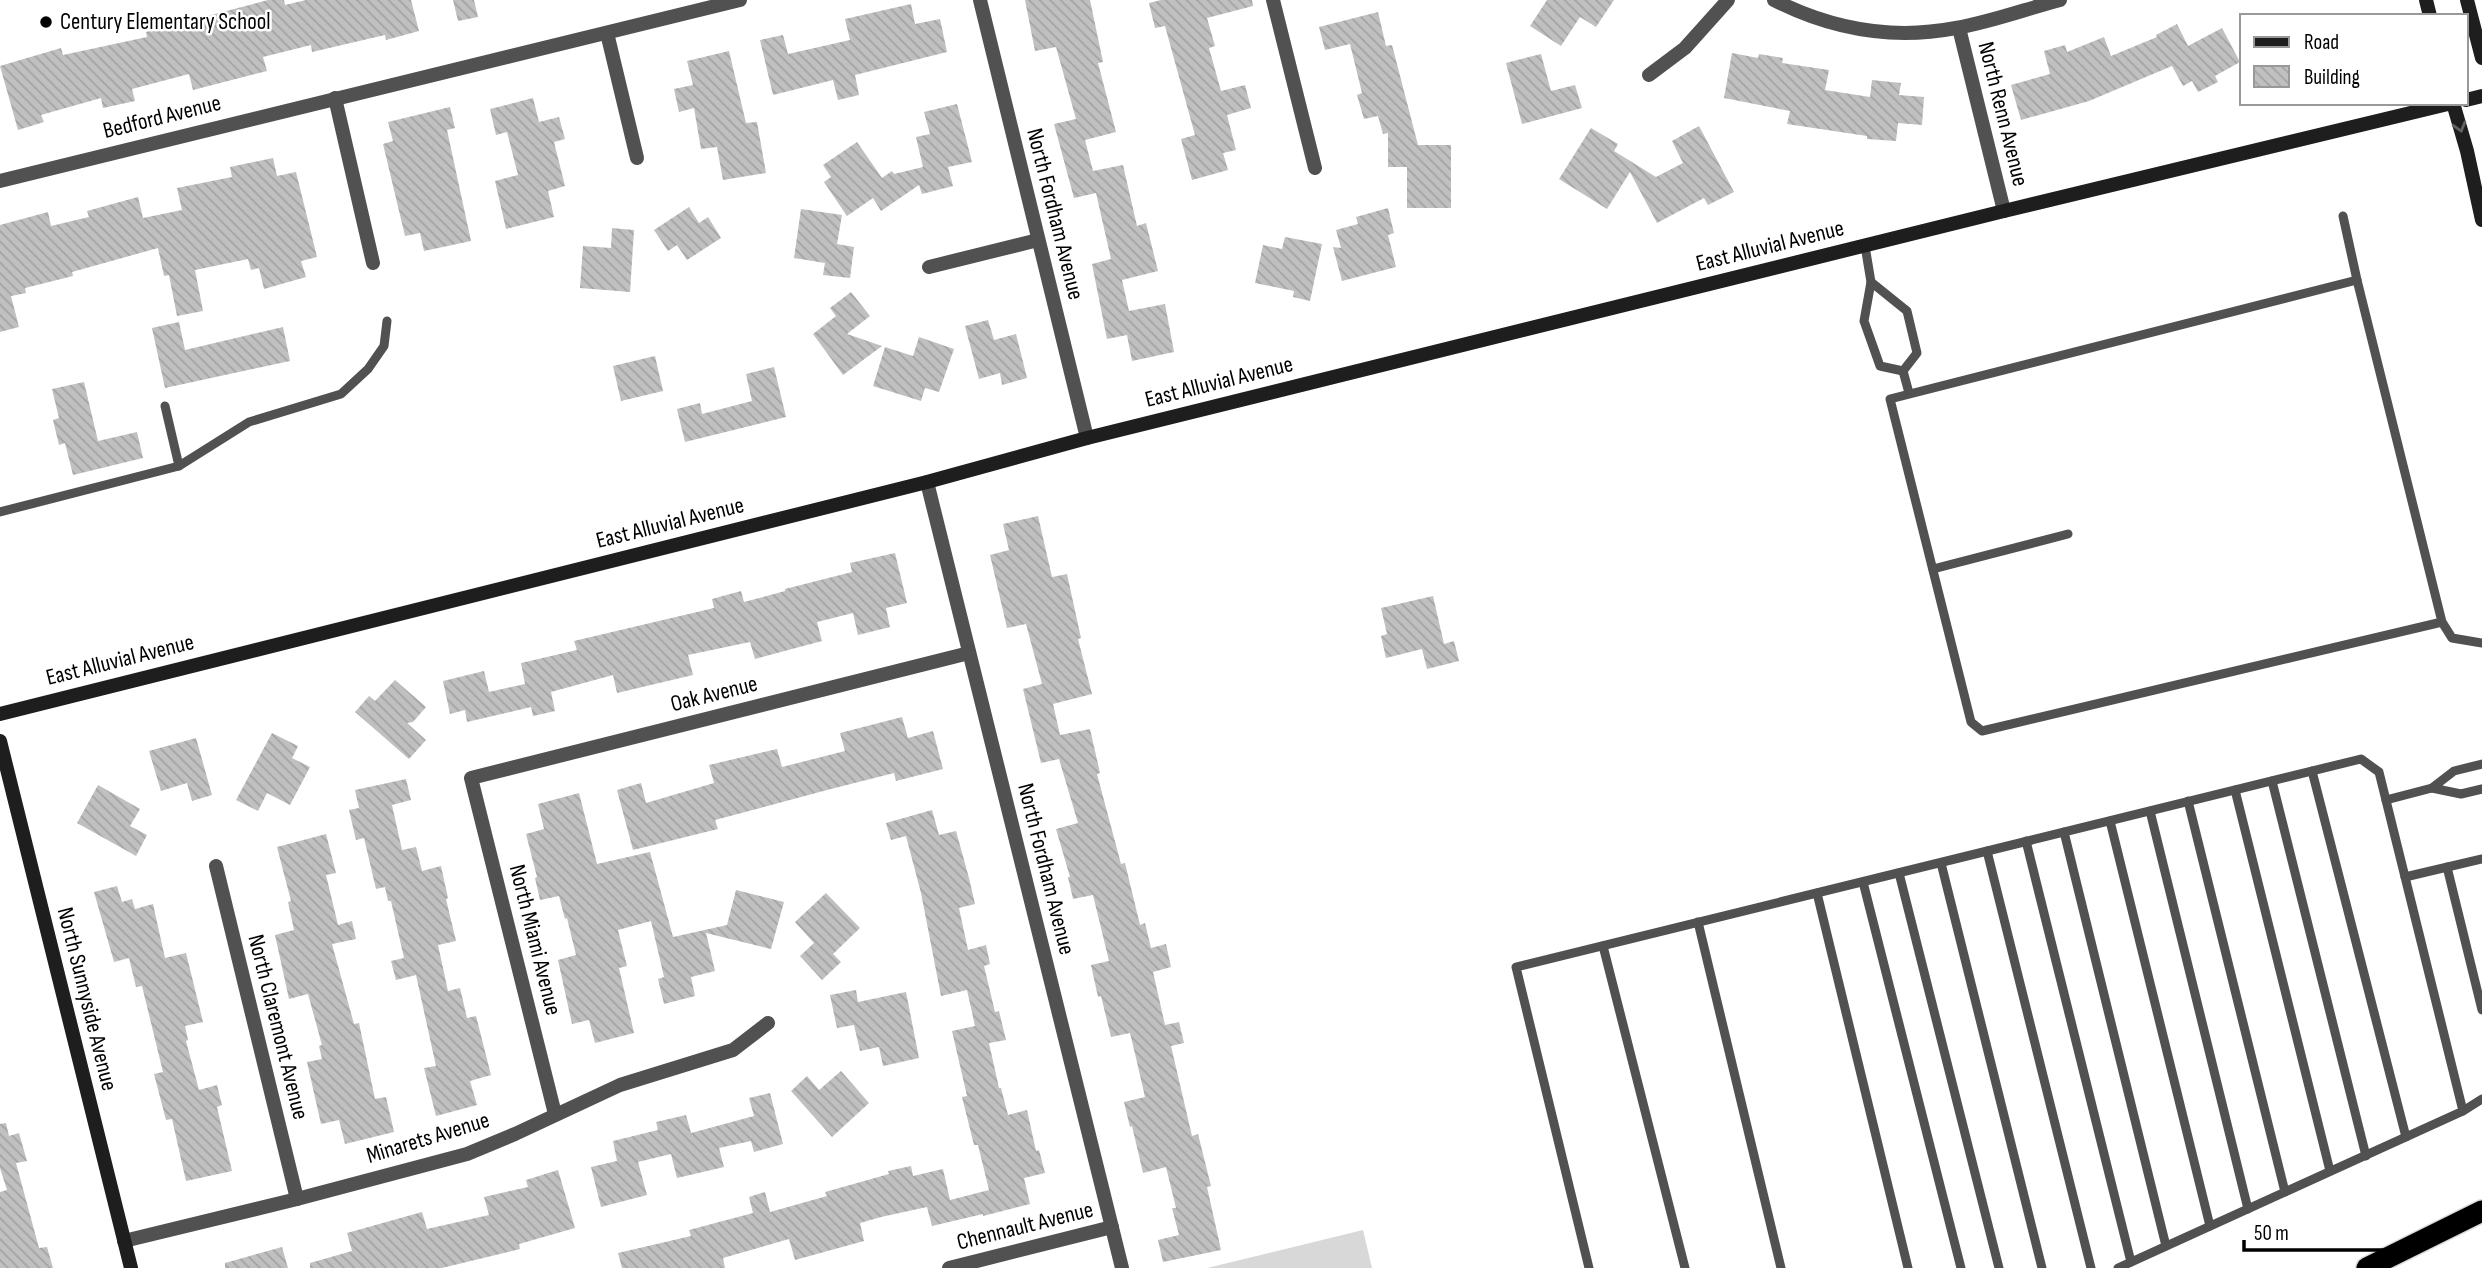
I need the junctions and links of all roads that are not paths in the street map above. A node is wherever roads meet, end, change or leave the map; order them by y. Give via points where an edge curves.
1 (740, 0) edge
2 (980, 0) edge
3 (1273, 0) edge
4 (1728, 0) edge
5 (1774, 0) edge
6 (2060, 0) edge
7 (2467, 0) edge
8 (1959, 28) junction
9 (607, 33) junction
10 (2482, 58) edge
11 (1649, 75) dead end
12 (335, 98) junction
13 (2444, 105) edge
14 (2453, 105) edge
15 (637, 158) dead end
16 (1315, 168) dead end
17 (0, 181) edge
18 (2004, 211) junction
19 (2343, 216) dead end
20 (2482, 219) edge
21 (1038, 240) junction
22 (1865, 246) junction
23 (373, 263) dead end
24 (929, 267) dead end
25 (2357, 279) junction
26 (1871, 282) junction
27 (387, 321) dead end
28 (1903, 371) junction
29 (1909, 393) junction
30 (165, 406) dead end
31 (1087, 438) junction
32 (179, 466) junction
33 (927, 482) junction
34 (0, 512) edge
35 (2068, 534) dead end
36 (1933, 569) junction
37 (2442, 622) junction
38 (2482, 643) edge
39 (969, 653) junction
40 (0, 714) edge
41 (0, 741) edge
42 (2482, 764) edge
43 (2312, 771) junction
44 (471, 778) joint
45 (2272, 781) junction
46 (2432, 788) junction
47 (2482, 789) edge
48 (2235, 790) junction
49 (2386, 800) junction
50 (2188, 801) junction
51 (2150, 811) junction
52 (2110, 821) junction
53 (2064, 832) junction
54 (2026, 841) junction
55 (1987, 851) junction
56 (2482, 859) edge
57 (1941, 863) junction
58 (216, 866) dead end
59 (2447, 867) junction
60 (1899, 873) junction
61 (2405, 877) junction
62 (1863, 882) junction
63 (1816, 893) junction
64 (1698, 922) junction
65 (1603, 946) junction
66 (2482, 1010) edge
67 (768, 1023) dead end
68 (2482, 1099) edge
69 (2463, 1111) junction
70 (555, 1114) junction
71 (2406, 1137) junction
72 (2365, 1156) junction
73 (2330, 1171) junction
74 (2285, 1192) junction
75 (297, 1199) junction
76 (2248, 1209) junction
77 (2482, 1211) edge
78 (2210, 1226) junction
79 (1112, 1227) junction
80 (124, 1241) junction
81 (2166, 1246) junction
82 (2131, 1262) junction
83 (131, 1268) edge
84 (949, 1268) edge
85 (1122, 1268) edge
86 (1589, 1268) edge
87 (1685, 1268) edge
88 (1781, 1268) edge
89 (1908, 1268) edge
90 (1961, 1268) edge
91 (1999, 1268) edge
92 (2042, 1268) edge
93 (2091, 1268) edge
94 (2118, 1268) edge
95 (2367, 1268) edge

1 - 9 street, Bedford Avenue
2 - 21 street, North Fordham Avenue
3 - 16 street
4 - 11 street via 1685,48
5 - 8 street via 1801,14 1863,30 1899,34
6 - 8 street
7 - 10 street
8 - 18 street, North Renn Avenue
9 - 12 street, Bedford Avenue
9 - 15 street
12 - 17 street, Bedford Avenue
12 - 23 street
13 - 18 street, East Alluvial Avenue
14 -> 20 street
18 - 22 street, East Alluvial Avenue
19 - 25 lane
21 - 24 street
21 - 31 street, North Fordham Avenue
22 - 26 lane
22 - 31 street, East Alluvial Avenue
25 - 29 lane
25 - 37 lane
26 - 28 lane via 1864,321 1880,366
26 - 28 lane via 1908,311 1917,353
27 - 32 lane via 384,346 341,394 249,422
28 - 29 lane
29 - 36 lane via 1891,399
30 - 32 lane
31 - 33 street, East Alluvial Avenue
32 - 34 lane
33 - 39 street, North Fordham Avenue
33 - 40 street, East Alluvial Avenue
35 - 36 lane
36 - 37 lane via 1971,722 1982,730
37 - 38 lane via 2452,638
39 - 44 street, Oak Avenue
39 - 79 street, North Fordham Avenue
41 - 80 street, North Sunnyside Avenue
42 - 46 lane via 2454,771
43 - 45 lane
43 - 49 lane via 2361,759 2379,772
43 - 71 lane
44 - 70 street, North Miami Avenue
45 - 48 lane
45 - 72 lane
46 - 47 lane via 2461,794
46 - 49 lane
48 - 50 lane
48 - 73 lane
49 - 61 lane
50 - 51 lane
50 - 74 lane
51 - 52 lane
51 - 76 lane
52 - 53 lane
52 - 78 lane
53 - 54 lane
53 - 81 lane
54 - 55 lane
54 - 82 lane
55 - 57 lane
55 - 93 lane
56 - 59 lane
57 - 60 lane
57 - 92 lane
58 - 75 street, North Claremont Avenue
59 - 61 lane
59 - 66 lane
60 - 62 lane
60 - 91 lane
61 - 69 lane
62 - 63 lane
62 - 90 lane
63 - 64 lane
63 - 89 lane
64 - 65 lane
64 - 88 lane
65 - 86 lane via 1516,967
65 - 87 lane
67 - 70 street, Minarets Avenue via 733,1049 620,1085
68 - 69 lane
69 - 71 lane
70 - 75 street, Minarets Avenue via 467,1154
71 - 72 lane
72 - 73 lane
73 - 74 lane
74 - 76 lane
75 - 80 street, Minarets Avenue
76 - 78 lane
77 - 95 highway
78 - 81 lane
79 - 84 street, Chennault Avenue
79 - 85 street, North Fordham Avenue
80 - 83 street, North Sunnyside Avenue
81 - 82 lane
82 - 94 lane

